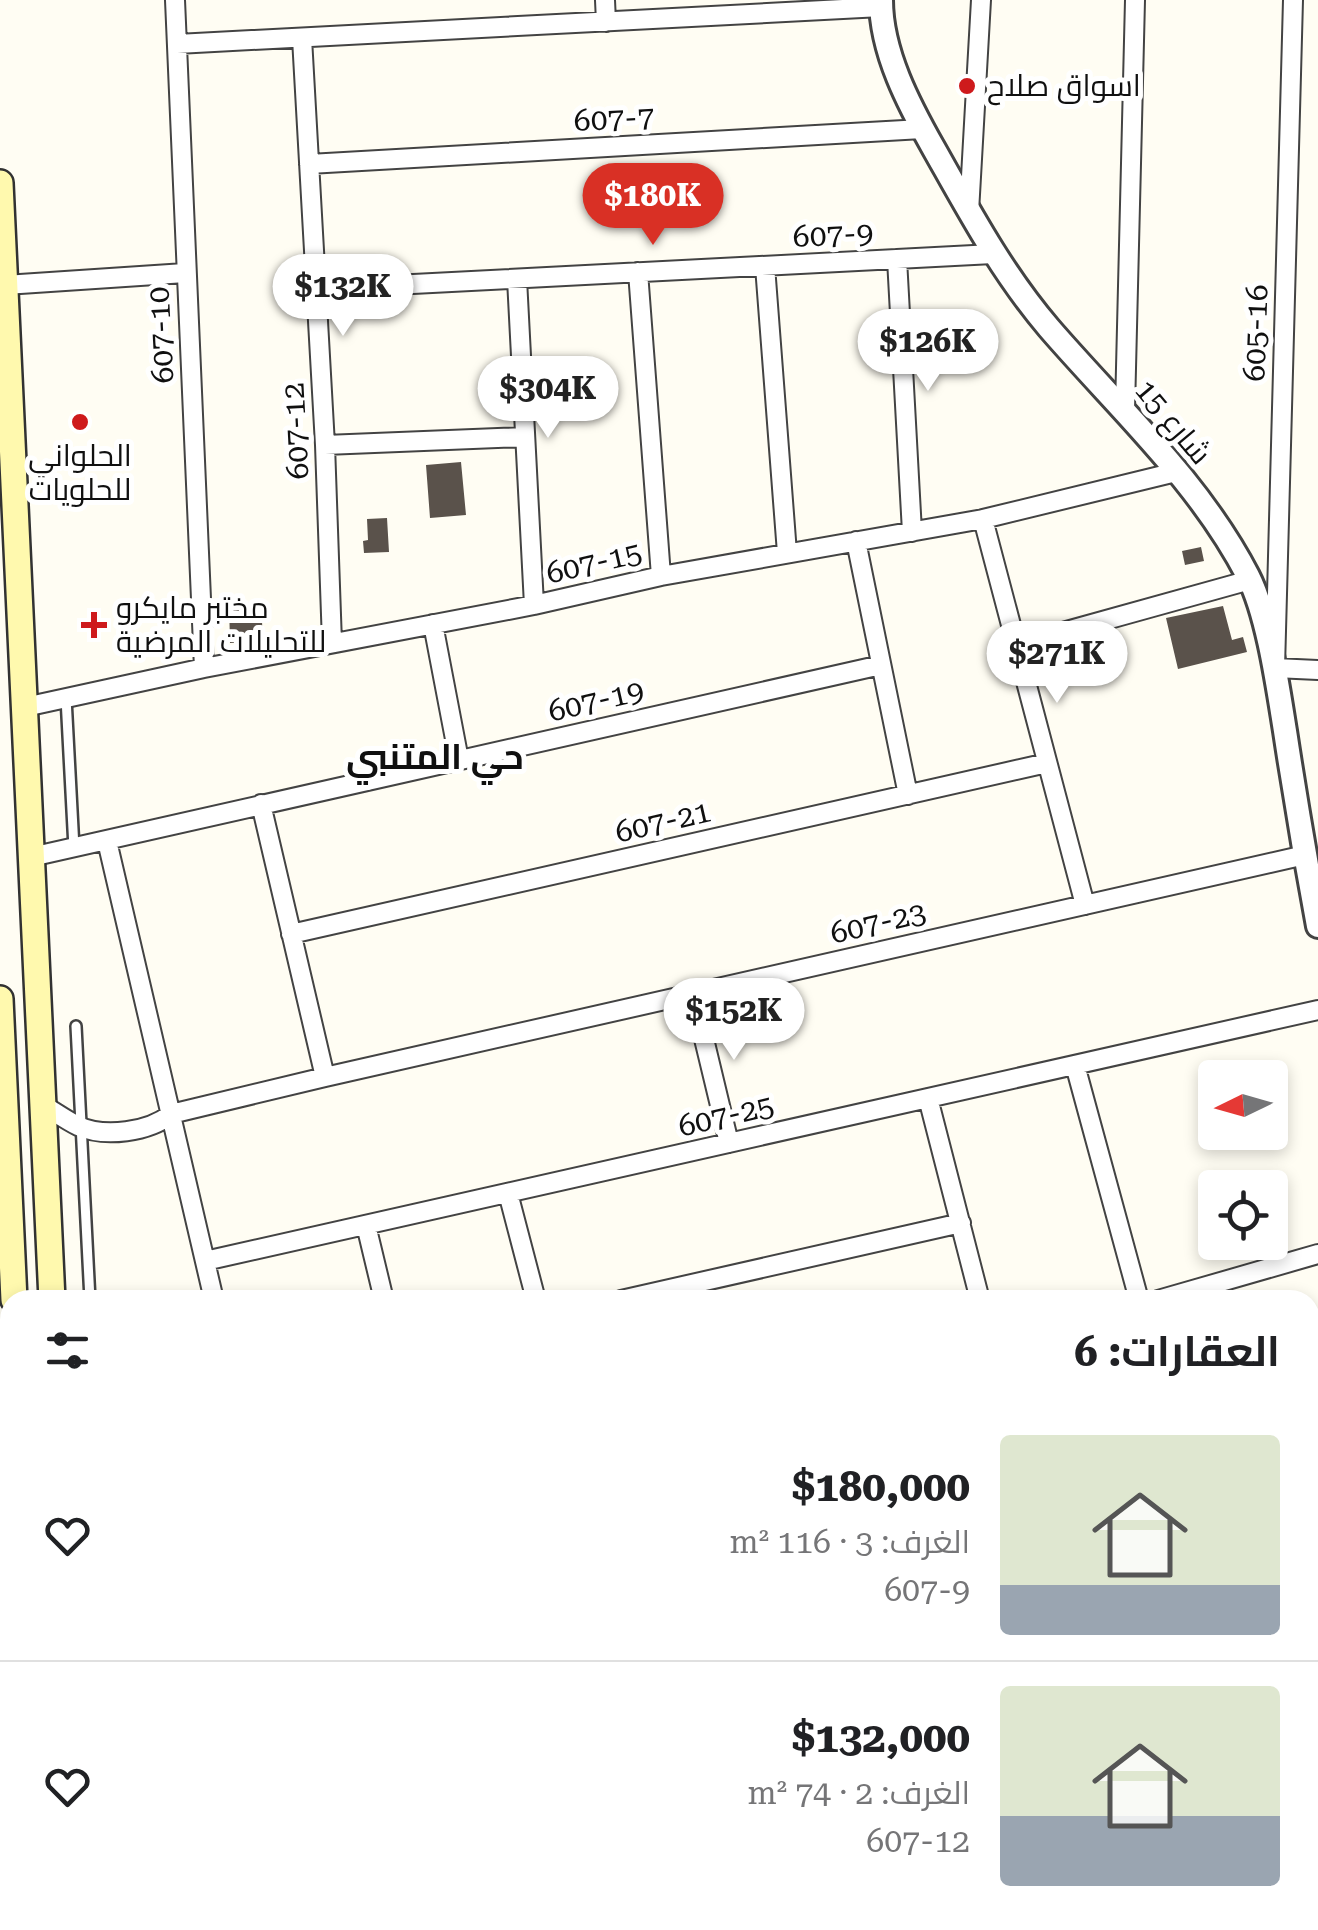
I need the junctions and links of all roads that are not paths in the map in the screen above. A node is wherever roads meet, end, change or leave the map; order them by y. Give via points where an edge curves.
1 (175, 0) edge
2 (605, 0) edge
3 (981, 0) edge
4 (1135, 0) edge
5 (1293, 0) edge
6 (881, 4) edge
7 (606, 22) junction
8 (302, 38) junction
9 (176, 44) junction
10 (922, 129) junction
11 (309, 164) junction
12 (0, 183) edge
13 (969, 212) junction
14 (993, 254) junction
15 (897, 259) junction
16 (766, 266) junction
17 (638, 272) junction
18 (186, 274) junction
19 (517, 279) junction
20 (5, 286) junction
21 (316, 289) junction
22 (1125, 409) junction
23 (524, 437) junction
24 (325, 444) junction
25 (1176, 472) junction
26 (983, 519) junction
27 (912, 532) junction
28 (856, 541) junction
29 (788, 554) junction
30 (661, 576) junction
31 (1250, 580) junction
32 (534, 606) junction
33 (433, 624) junction
34 (332, 643) junction
35 (1016, 645) junction
36 (881, 665) junction
37 (204, 668) junction
38 (1275, 668) junction
39 (1318, 670) edge
40 (66, 698) junction
41 (24, 708) junction
42 (459, 760) junction
43 (1047, 763) junction
44 (908, 795) junction
45 (261, 804) junction
46 (106, 841) junction
47 (74, 848) junction
48 (1305, 855) junction
49 (32, 857) junction
50 (1084, 905) junction
51 (1318, 926) edge
52 (291, 934) junction
53 (694, 994) junction
54 (0, 999) edge
55 (1318, 1010) edge
56 (76, 1026) dead end
57 (1075, 1065) junction
58 (324, 1077) junction
59 (928, 1098) junction
60 (43, 1105) junction
61 (5, 1108) junction
62 (172, 1114) junction
63 (81, 1127) junction
64 (729, 1144) junction
65 (508, 1193) junction
66 (366, 1224) junction
67 (961, 1224) junction
68 (1318, 1254) edge
69 (205, 1262) junction
70 (9, 1288) edge
71 (52, 1290) edge
72 (89, 1290) edge
73 (212, 1290) edge
74 (382, 1290) edge
75 (533, 1290) edge
76 (666, 1290) edge
77 (978, 1290) edge
78 (1136, 1290) edge
79 (1193, 1290) edge

1 - 9 street, 607-10
2 - 7 street
3 - 13 street
4 - 22 street
5 - 38 street, 605-16
6 - 7 street
6 - 10 street, شارع 15 via 896,74
7 - 8 street
8 - 9 street
8 - 11 street, 607-12
9 - 18 street, 607-10
10 - 11 street, 607-7
10 - 13 street, شارع 15
11 - 21 street, 607-12
12 - 20 main road
13 - 14 street, شارع 15
14 - 15 street, 607-9
14 - 22 street, شارع 15 via 1050,330
15 - 16 street, 607-9
15 - 27 street
16 - 17 street, 607-9
16 - 29 street
17 - 19 street, 607-9
17 - 30 street
18 - 20 street
18 - 37 street, 607-10
19 - 21 street, 607-9
19 - 23 street
20 - 41 main road
21 - 24 street, 607-12
22 - 25 street, شارع 15
23 - 24 street
23 - 32 street
24 - 34 street, 607-12
25 - 26 street, 607-15
25 - 31 street, شارع 15
26 - 27 street, 607-15
26 - 35 street
27 - 28 street, 607-15
28 - 29 street, 607-15
28 - 36 street
29 - 30 street, 607-15
30 - 32 street, 607-15
31 - 35 street
31 - 38 street, شارع 15
32 - 33 street, 607-15
33 - 34 street, 607-15
33 - 42 street
34 - 37 street, 607-15
35 - 43 street
36 - 42 street, 607-19
36 - 44 street
37 - 40 street, 607-15
38 - 39 street
38 - 48 street, شارع 15
40 - 41 street, 607-15
40 - 47 lane
41 - 49 main road
42 - 45 street, 607-19
43 - 44 street, 607-21
43 - 50 street
44 - 52 street, 607-21
45 - 46 street, 607-19
45 - 52 street
46 - 47 street, 607-19
46 - 62 street
47 - 49 street, 607-19
48 - 50 street, 607-23
48 - 51 street, شارع 15
49 - 60 main road
50 - 53 street, 607-23
52 - 58 street
53 - 58 street, 607-23
53 - 64 street
54 - 61 main road
55 - 57 street, 607-25
56 - 63 lane
57 - 59 street, 607-25
57 - 78 street
58 - 62 street, 607-23
59 - 64 street, 607-25
59 - 67 street
60 - 61 main road
60 - 63 street
60 - 71 main road
61 - 70 main road
62 - 63 street, 607-23 via 144,1128
62 - 69 street
63 - 72 lane
64 - 65 street, 607-25
65 - 66 street, 607-25
65 - 75 street
66 - 69 street, 607-25
66 - 74 street
67 - 76 street
67 - 77 street
68 - 79 street
69 - 73 street

